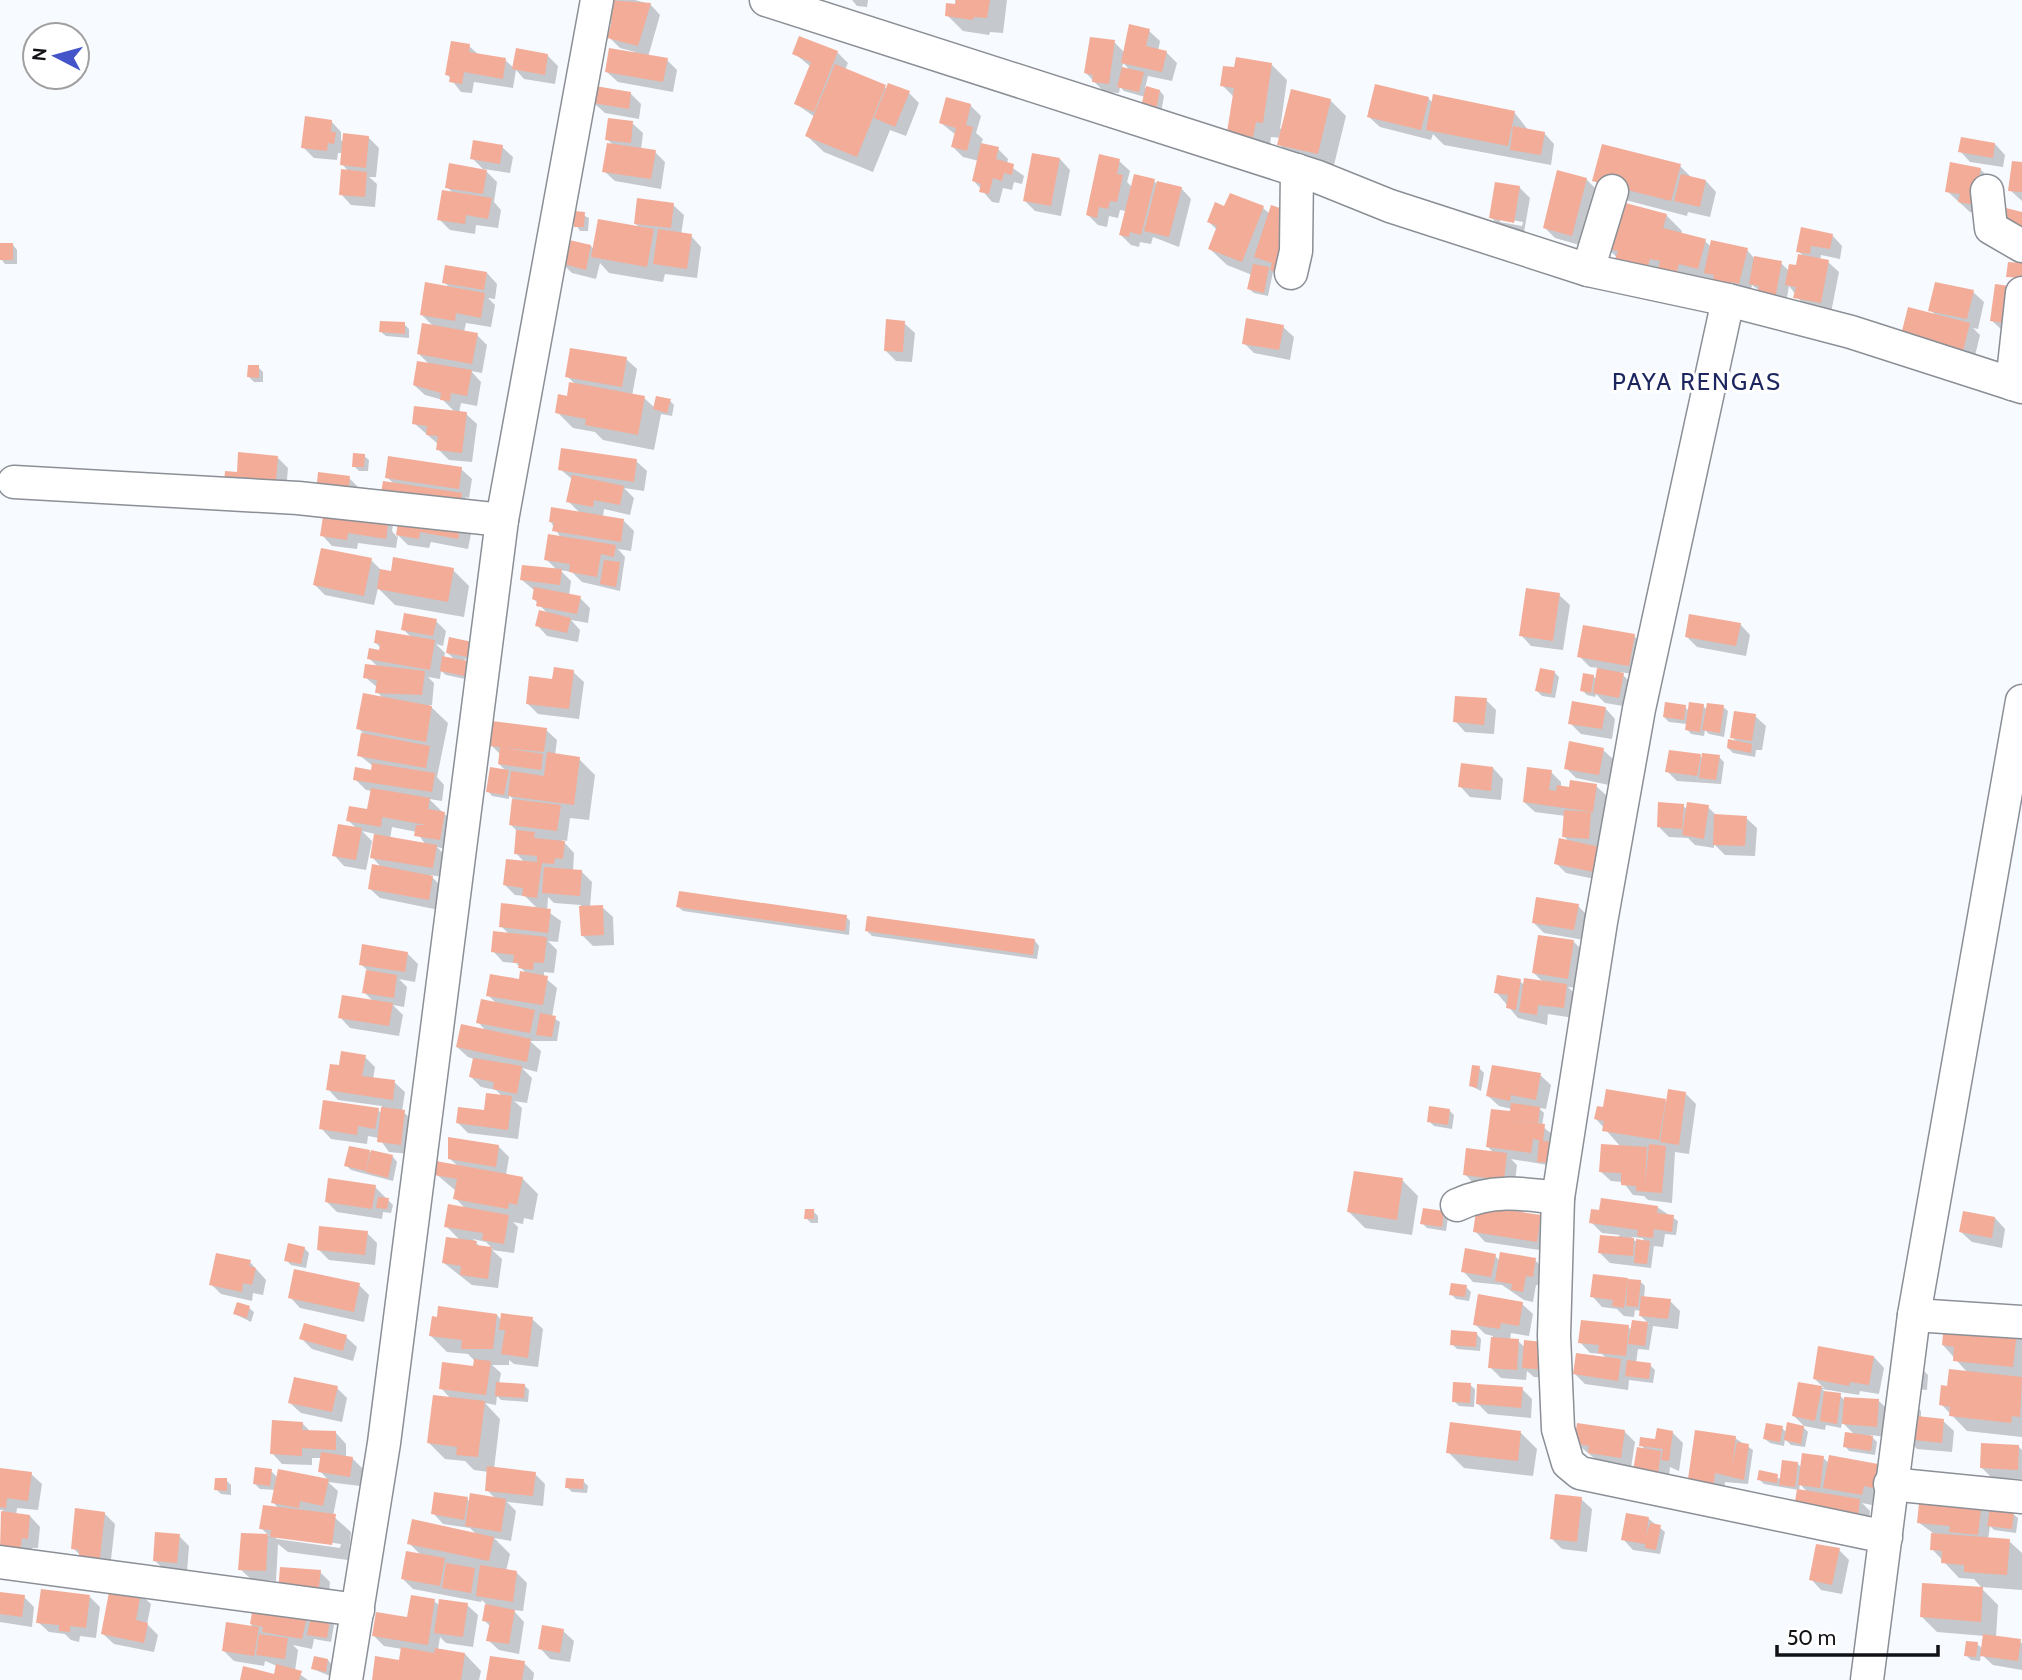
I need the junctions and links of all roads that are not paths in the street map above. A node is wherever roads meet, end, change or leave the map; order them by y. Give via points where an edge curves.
1 (597, 0) edge
2 (766, 0) edge
3 (1297, 170) junction
4 (1612, 191) dead end
5 (1987, 191) dead end
6 (2022, 246) edge
7 (1588, 270) junction
8 (1291, 273) dead end
9 (2022, 293) edge
10 (1728, 300) junction
11 (2017, 386) edge
12 (14, 482) dead end
13 (502, 520) junction
14 (2022, 701) edge
15 (1558, 1198) junction
16 (1457, 1205) dead end
17 (1914, 1315) junction
18 (2022, 1322) edge
19 (1890, 1484) junction
20 (2022, 1497) edge
21 (1886, 1537) junction
22 (0, 1562) edge
23 (358, 1610) junction
24 (346, 1680) edge
25 (1867, 1680) edge

1 - 13 street
2 - 3 street
3 - 7 street via 1390,206
3 - 8 street via 1296,251
4 - 7 street
5 - 6 street via 1991,228
7 - 10 street
9 - 11 street
10 - 11 street via 1851,332
10 - 15 street via 1639,709
12 - 13 street via 298,498
13 - 23 street via 396,1351
14 - 17 street
15 - 16 street via 1497,1192
15 - 21 street via 1554,1336 1558,1429 1573,1468
17 - 18 street
17 - 19 street
19 - 20 street
19 - 21 street
21 - 25 street
22 - 23 street
23 - 24 street

